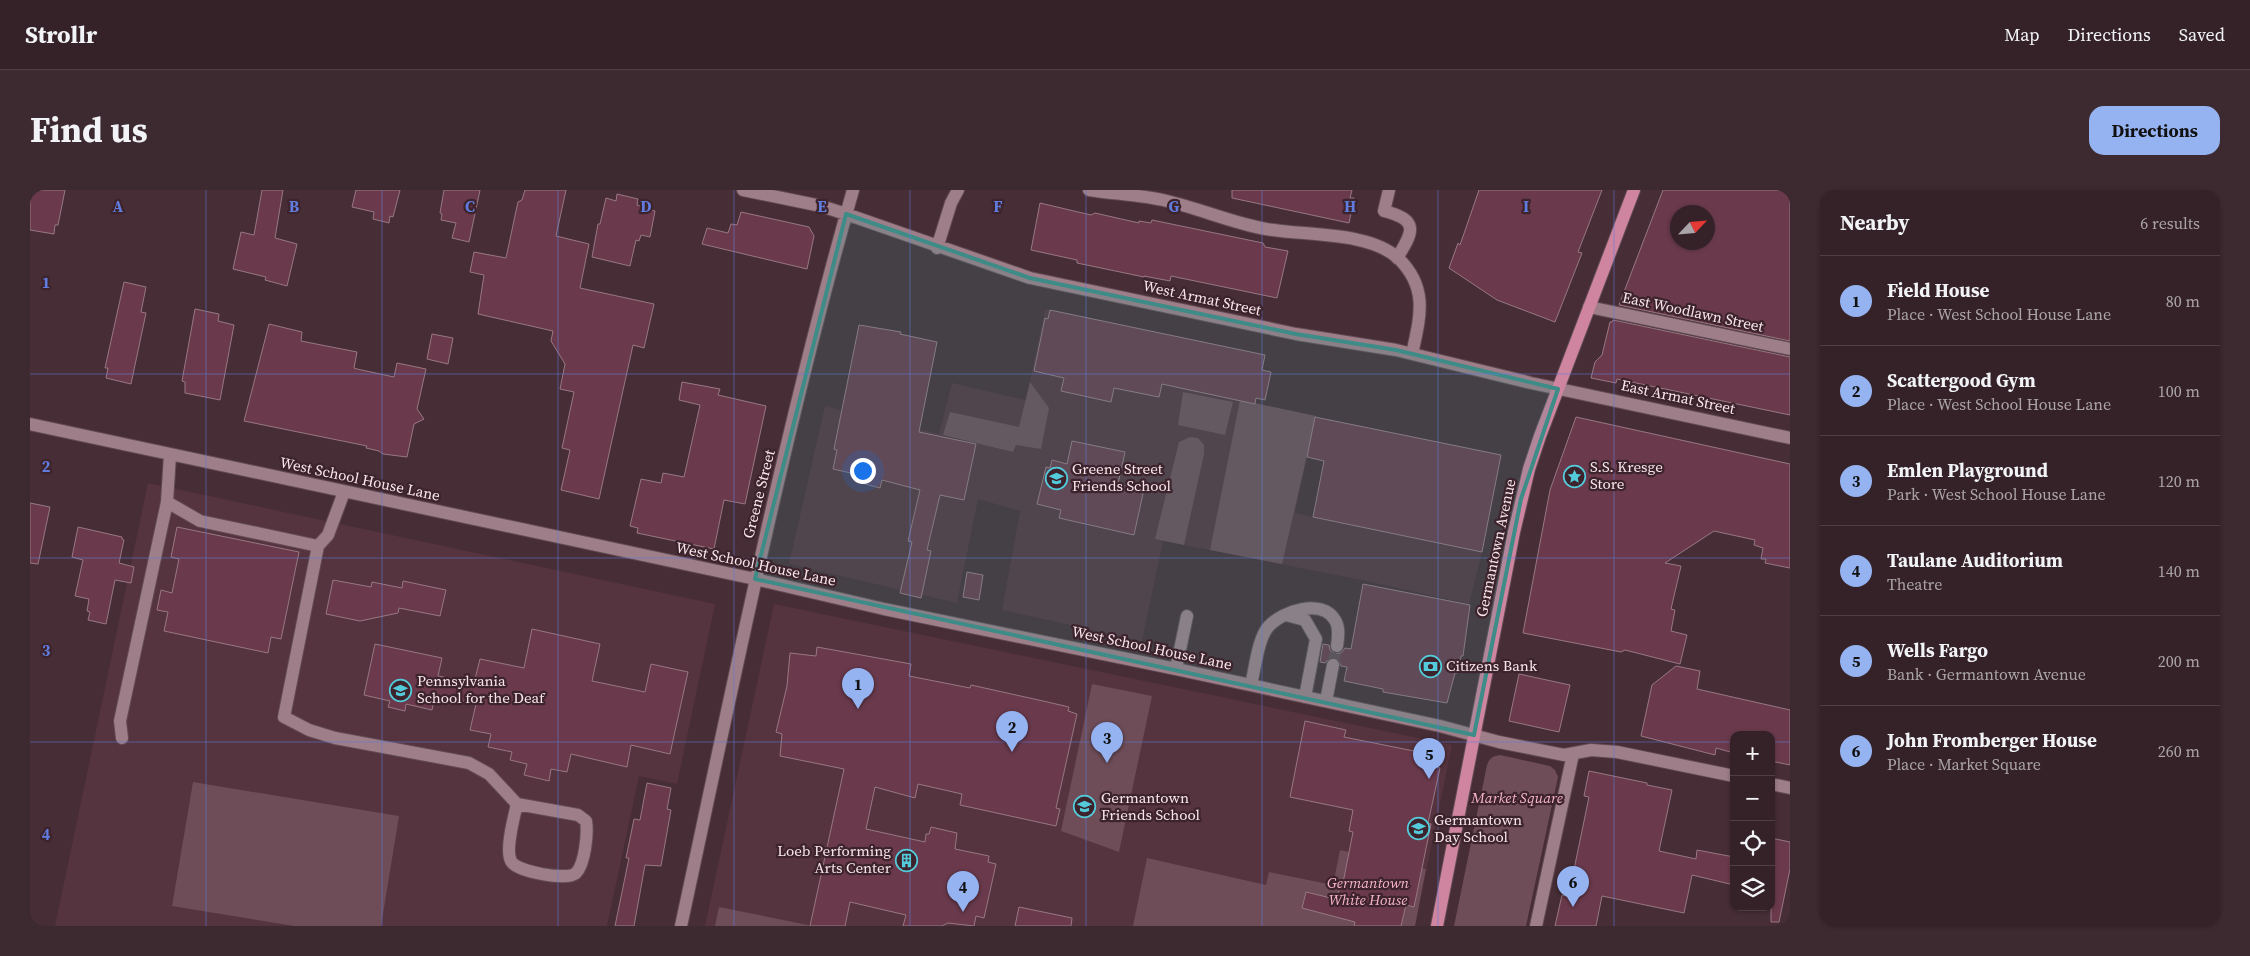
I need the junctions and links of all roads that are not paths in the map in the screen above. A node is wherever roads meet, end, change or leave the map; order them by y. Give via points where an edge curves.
1 (743, 190) edge
2 (853, 190) edge
3 (958, 190) edge
4 (1088, 190) edge
5 (1389, 190) edge
6 (1634, 190) edge
7 (846, 214) junction
8 (937, 248) junction
9 (1397, 258) junction
10 (1589, 307) junction
11 (1790, 350) edge
12 (1412, 354) junction
13 (1558, 389) junction
14 (30, 424) edge
15 (1790, 438) edge
16 (170, 455) junction
17 (344, 492) junction
18 (167, 502) junction
19 (318, 546) junction
20 (755, 579) junction
21 (1283, 615) junction
22 (1187, 616) dead end
23 (1337, 646) tunnel mouth
24 (1334, 665) tunnel mouth
25 (1176, 669) junction
26 (1251, 685) junction
27 (1305, 697) junction
28 (1326, 701) junction
29 (1474, 735) junction
30 (122, 738) dead end
31 (1573, 754) junction
32 (1730, 775) edge
33 (1775, 785) edge
34 (1790, 788) edge
35 (517, 804) junction
36 (681, 926) edge
37 (1437, 926) edge
38 (1536, 926) edge

1 - 7 street, West Armat Street
2 - 7 street, Greene Street
3 - 8 street
4 - 9 street via 1165,200 1266,229 1362,241 1376,245
5 - 9 street via 1384,211 1400,215 1410,224 1407,242
6 - 10 main road, Germantown Avenue
7 - 8 street, West Armat Street
7 - 20 street, Greene Street
8 - 12 street, West Armat Street via 1030,278 1296,334
9 - 12 street via 1411,275 1419,294 1420,315
10 - 11 street, East Woodlawn Street
10 - 13 main road, Germantown Avenue
12 - 13 street, West Armat Street
13 - 15 street, East Armat Street
13 - 29 main road, Germantown Avenue via 1521,499
14 - 16 street, West School House Lane
16 - 17 street, West School House Lane
16 - 18 street
17 - 19 street via 328,535
17 - 20 street, West School House Lane
18 - 19 street via 200,521
18 - 30 street via 120,721
19 - 35 street via 284,718 335,738 469,763 488,774
20 - 25 street, West School House Lane
20 - 36 street, Greene Street
21 - 23 street via 1308,608 1330,614 1339,633
21 - 26 street via 1263,634
21 - 27 street via 1305,620 1316,639
22 - 25 street
24 - 28 street
25 - 26 street, West School House Lane
26 - 27 street, West School House Lane
27 - 28 street, West School House Lane
28 - 29 street, West School House Lane
29 - 31 street, West School House Lane via 1564,756
29 - 37 main road, Germantown Avenue
31 - 32 street, West School House Lane via 1591,750 1617,752
31 - 38 street
33 - 34 street
35 - 35 street via 508,852 511,862 519,869 565,877 575,874 580,866 588,830 586,820 578,815

